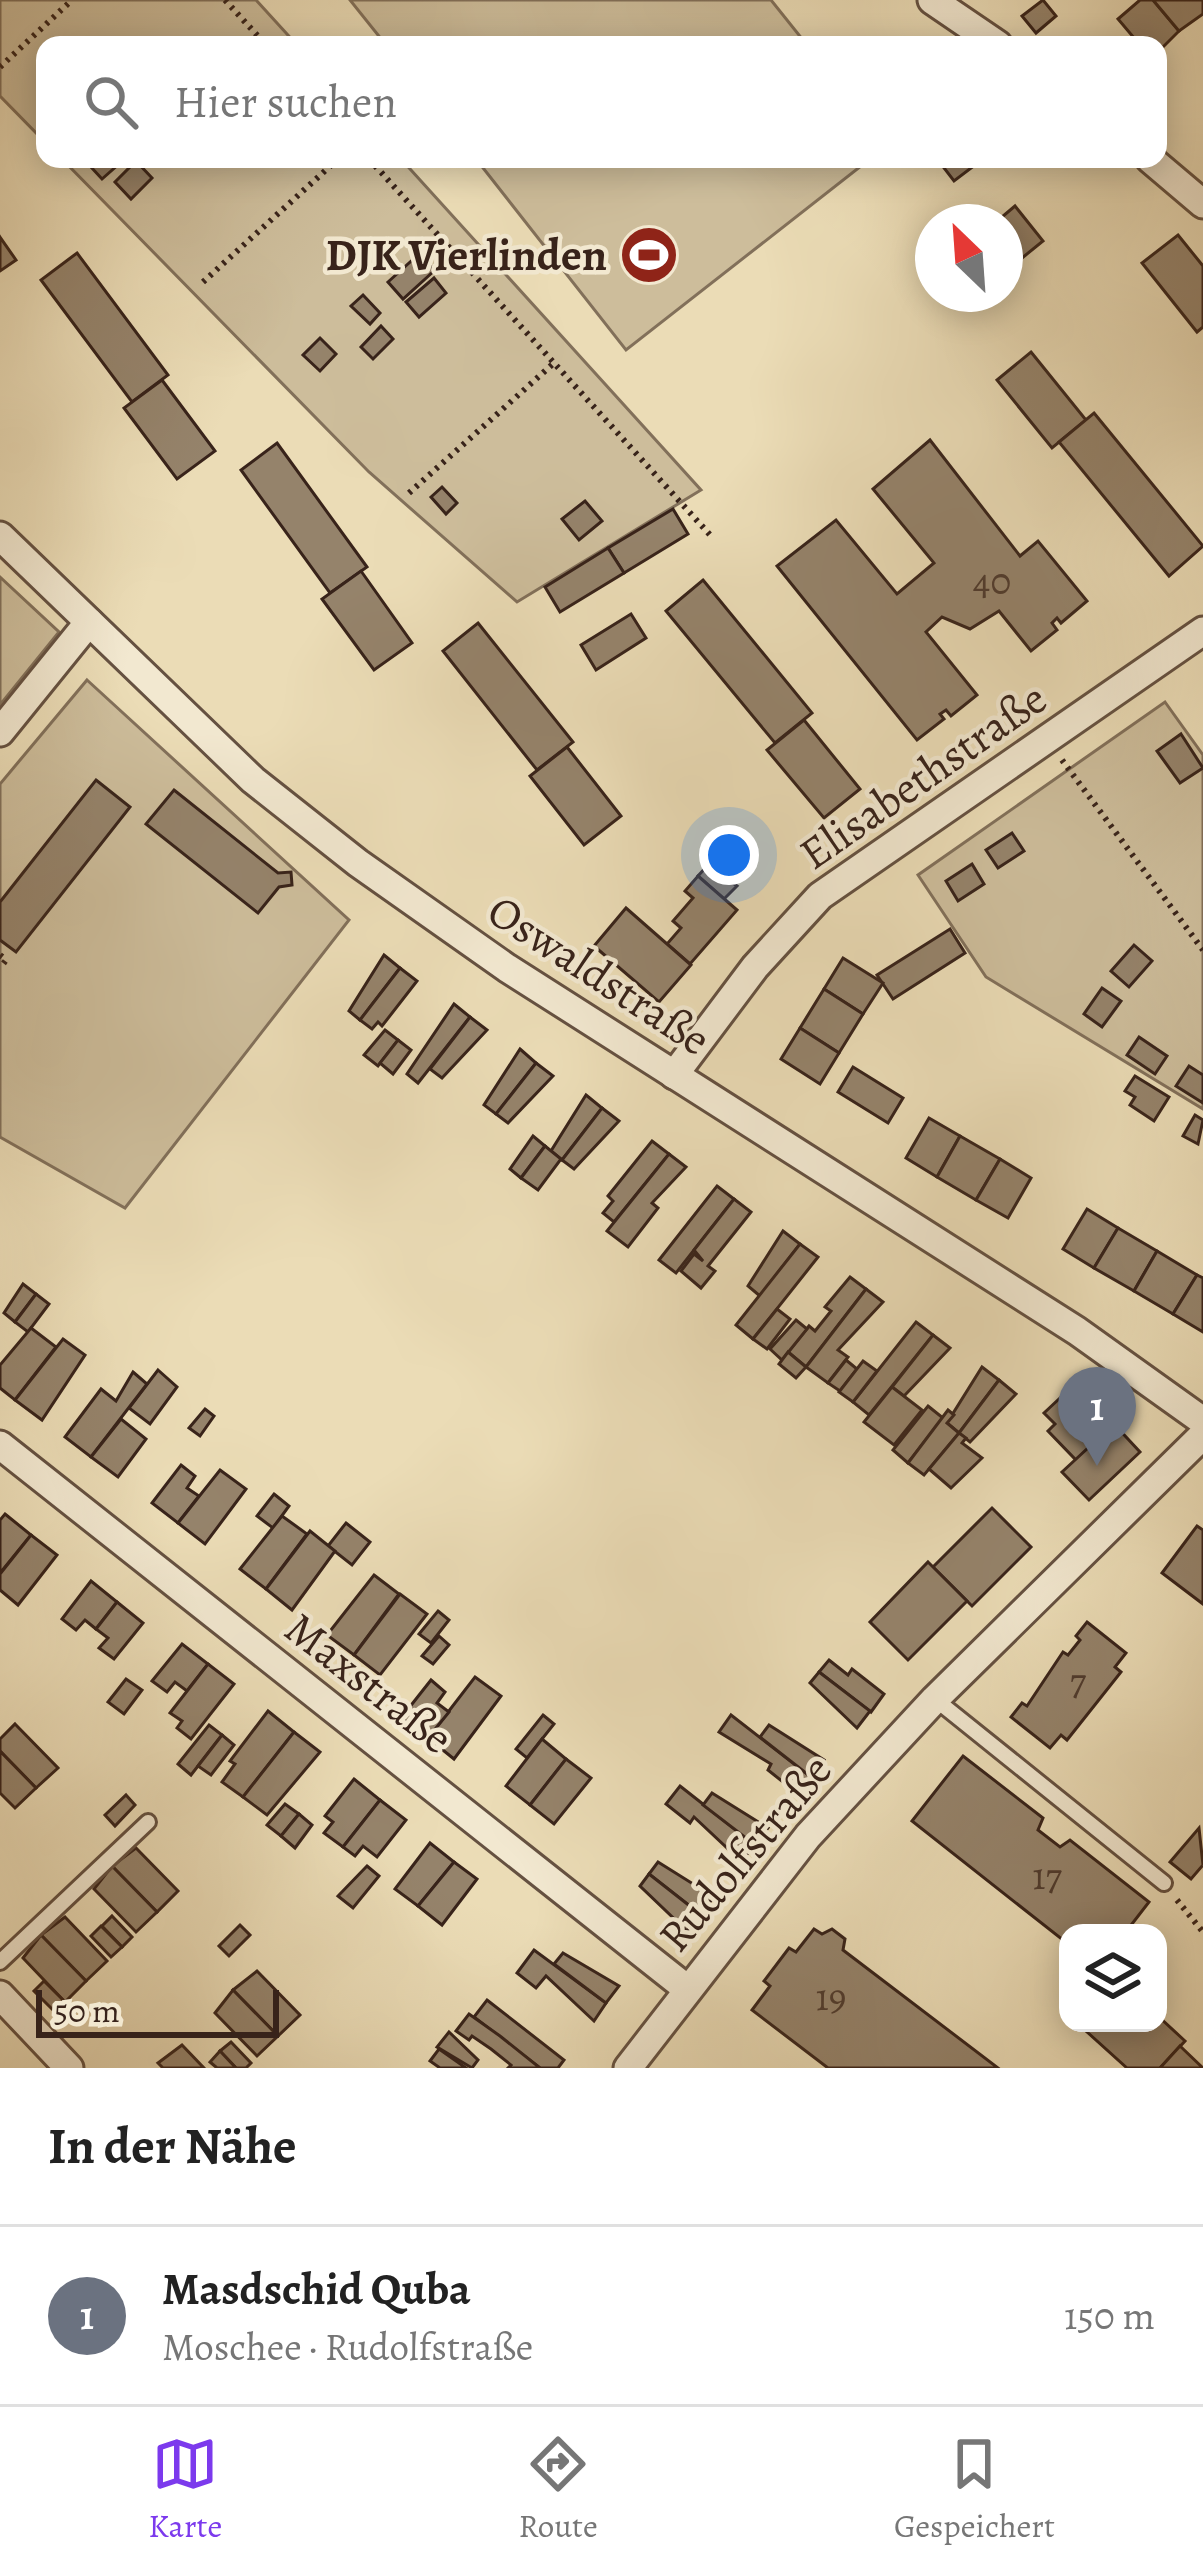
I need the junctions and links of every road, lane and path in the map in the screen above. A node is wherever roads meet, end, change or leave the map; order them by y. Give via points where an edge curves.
1 (72, 0) edge
2 (225, 0) edge
3 (932, 0) edge
4 (258, 36) edge
5 (985, 36) edge
6 (0, 67) edge
7 (328, 168) edge
8 (377, 168) edge
9 (1161, 168) edge
10 (1203, 204) edge
11 (203, 282) dead end
12 (554, 363) junction
13 (410, 493) dead end
14 (0, 536) edge
15 (711, 536) dead end
16 (89, 622) junction
17 (1203, 631) edge
18 (0, 732) edge
19 (1047, 741) junction
20 (1203, 950) edge
21 (0, 955) edge
22 (0, 968) edge
23 (674, 1075) junction
24 (1203, 1421) edge
25 (1203, 1435) edge
26 (0, 1444) edge
27 (935, 1699) junction
28 (148, 1822) dead end
29 (1164, 1883) joint
30 (1203, 1932) edge
31 (0, 1962) edge
32 (686, 1988) junction
33 (0, 1994) edge
34 (69, 2068) edge
35 (628, 2068) edge

1 - 6 path
2 - 4 path
3 - 5 street
7 - 11 path
8 - 12 path
9 - 10 street
12 - 13 path
12 - 15 path
14 - 16 street, Oswaldstraße
16 - 18 street
16 - 23 street, Oswaldstraße via 254,780 358,863
17 - 19 street, Elisabethstraße
19 - 20 path
19 - 23 street, Elisabethstraße via 820,896
21 - 22 path
23 - 24 street, Oswaldstraße via 1077,1331
25 - 27 street, Rudolfstraße
26 - 32 street, Maxstraße
27 - 29 lane
27 - 32 street, Rudolfstraße via 808,1836
28 - 31 lane
29 - 30 path
32 - 35 street, Rudolfstraße
33 - 34 street

